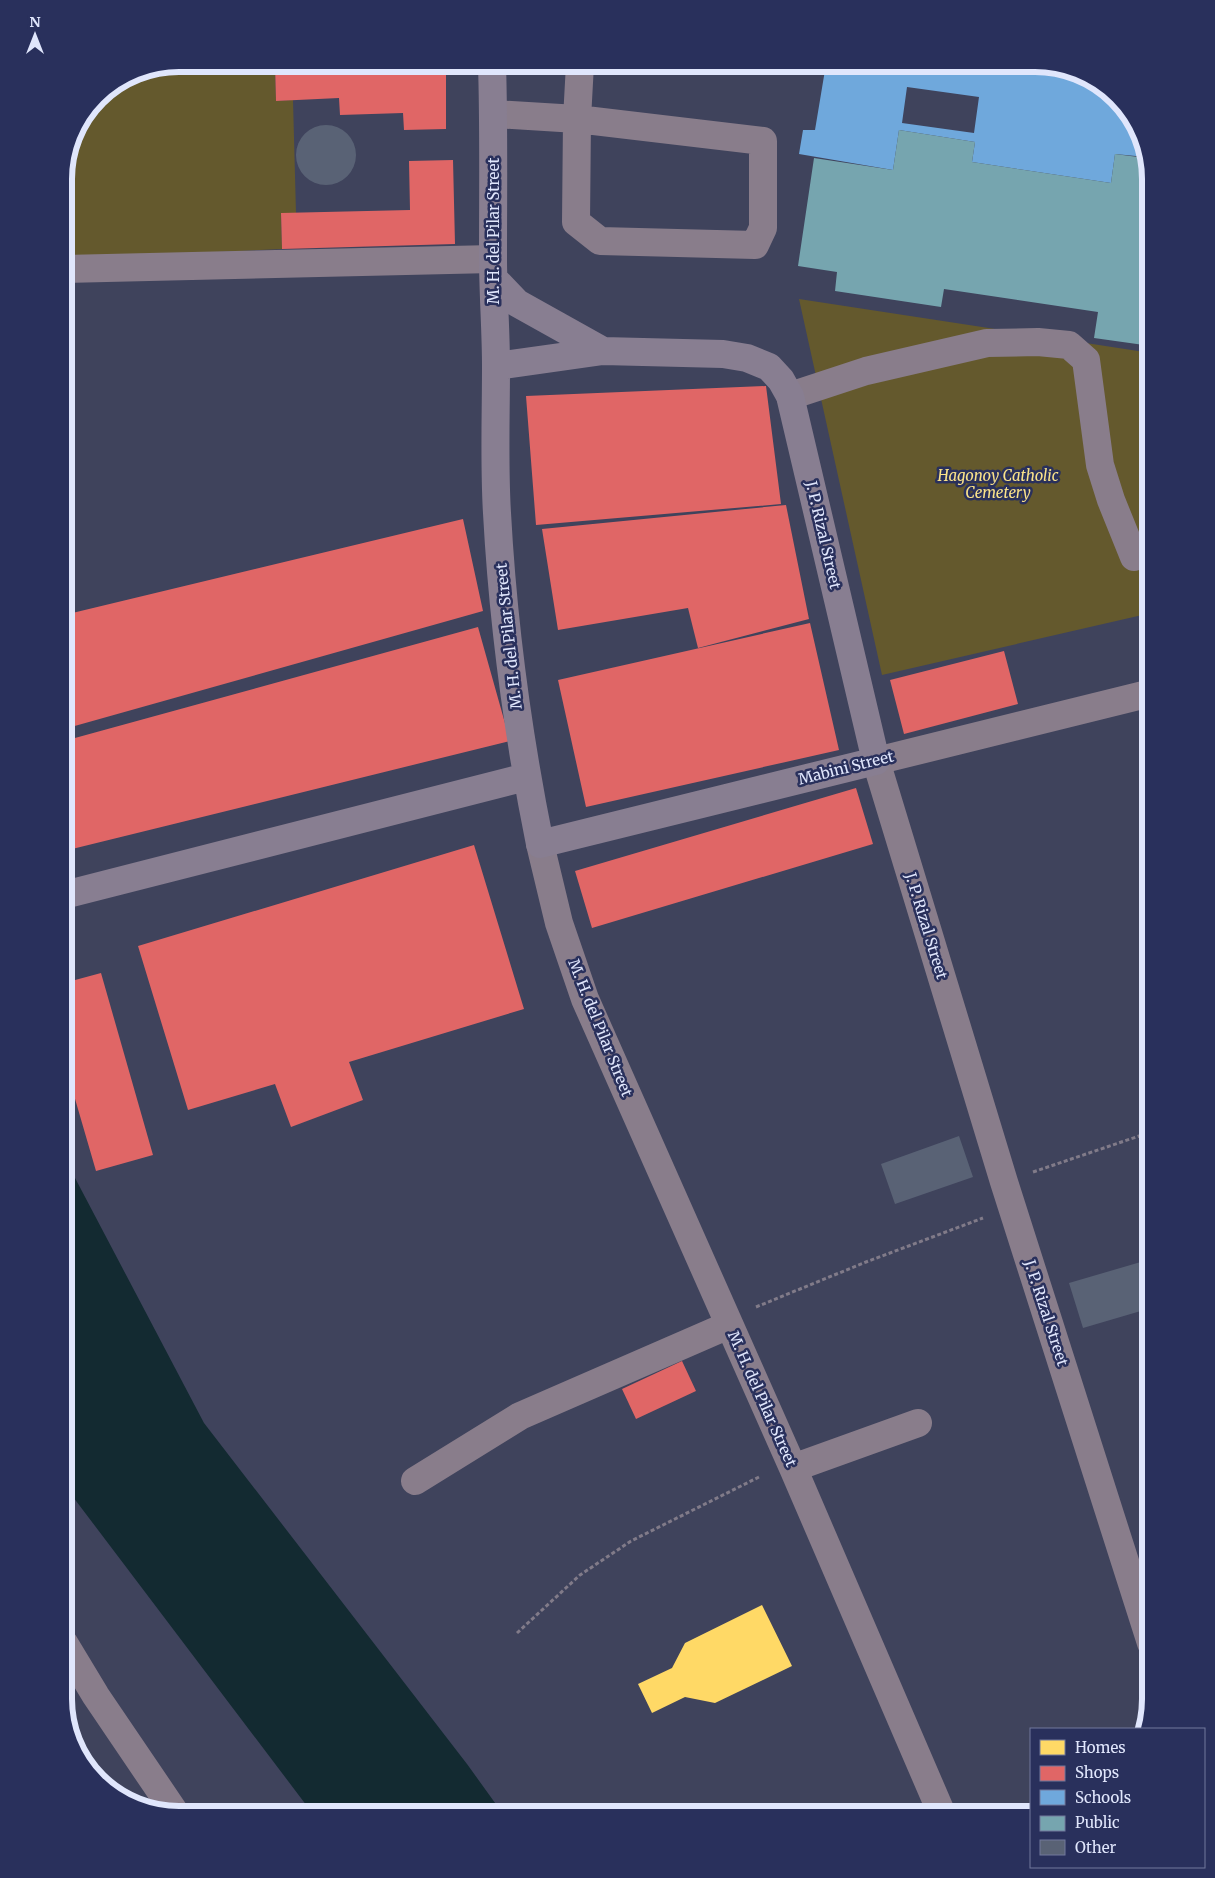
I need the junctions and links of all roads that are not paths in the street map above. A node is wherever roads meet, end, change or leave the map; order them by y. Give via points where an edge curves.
1 (492, 73) edge
2 (580, 73) edge
3 (494, 114) junction
4 (577, 119) junction
5 (73, 269) edge
6 (493, 269) junction
7 (603, 351) junction
8 (496, 366) junction
9 (790, 396) junction
10 (1134, 557) dead end
11 (1142, 695) edge
12 (876, 761) junction
13 (526, 777) junction
14 (540, 844) junction
15 (73, 893) edge
16 (728, 1322) junction
17 (918, 1423) dead end
18 (792, 1464) junction
19 (414, 1481) dead end
20 (1142, 1616) edge
21 (73, 1658) edge
22 (170, 1805) edge
23 (939, 1806) edge

1 - 3 main road, M. H. del Pilar Street
2 - 4 street
3 - 4 street
3 - 6 main road, M. H. del Pilar Street
4 - 4 street via 576,222 600,241 755,245 763,228 763,141
5 - 6 street
6 - 7 main road, J. P. Rizal Street via 517,303
6 - 8 main road, M. H. del Pilar Street
7 - 8 main road, J. P. Rizal Street
7 - 9 main road, J. P. Rizal Street via 723,354 747,358 769,367 782,380
8 - 13 main road, M. H. del Pilar Street via 497,514 504,608
9 - 10 street via 866,371 987,343 1069,344 1086,360 1100,465
9 - 12 main road, J. P. Rizal Street
11 - 12 street, Mabini Street
12 - 14 main road, Mabini Street
12 - 20 street, J. P. Rizal Street via 1012,1208
13 - 14 main road, M. H. del Pilar Street
13 - 15 main road
14 - 16 street, M. H. del Pilar Street via 559,923 585,999
16 - 18 street, M. H. del Pilar Street
16 - 19 street via 520,1416
17 - 18 street
18 - 23 street, M. H. del Pilar Street
21 - 22 street

